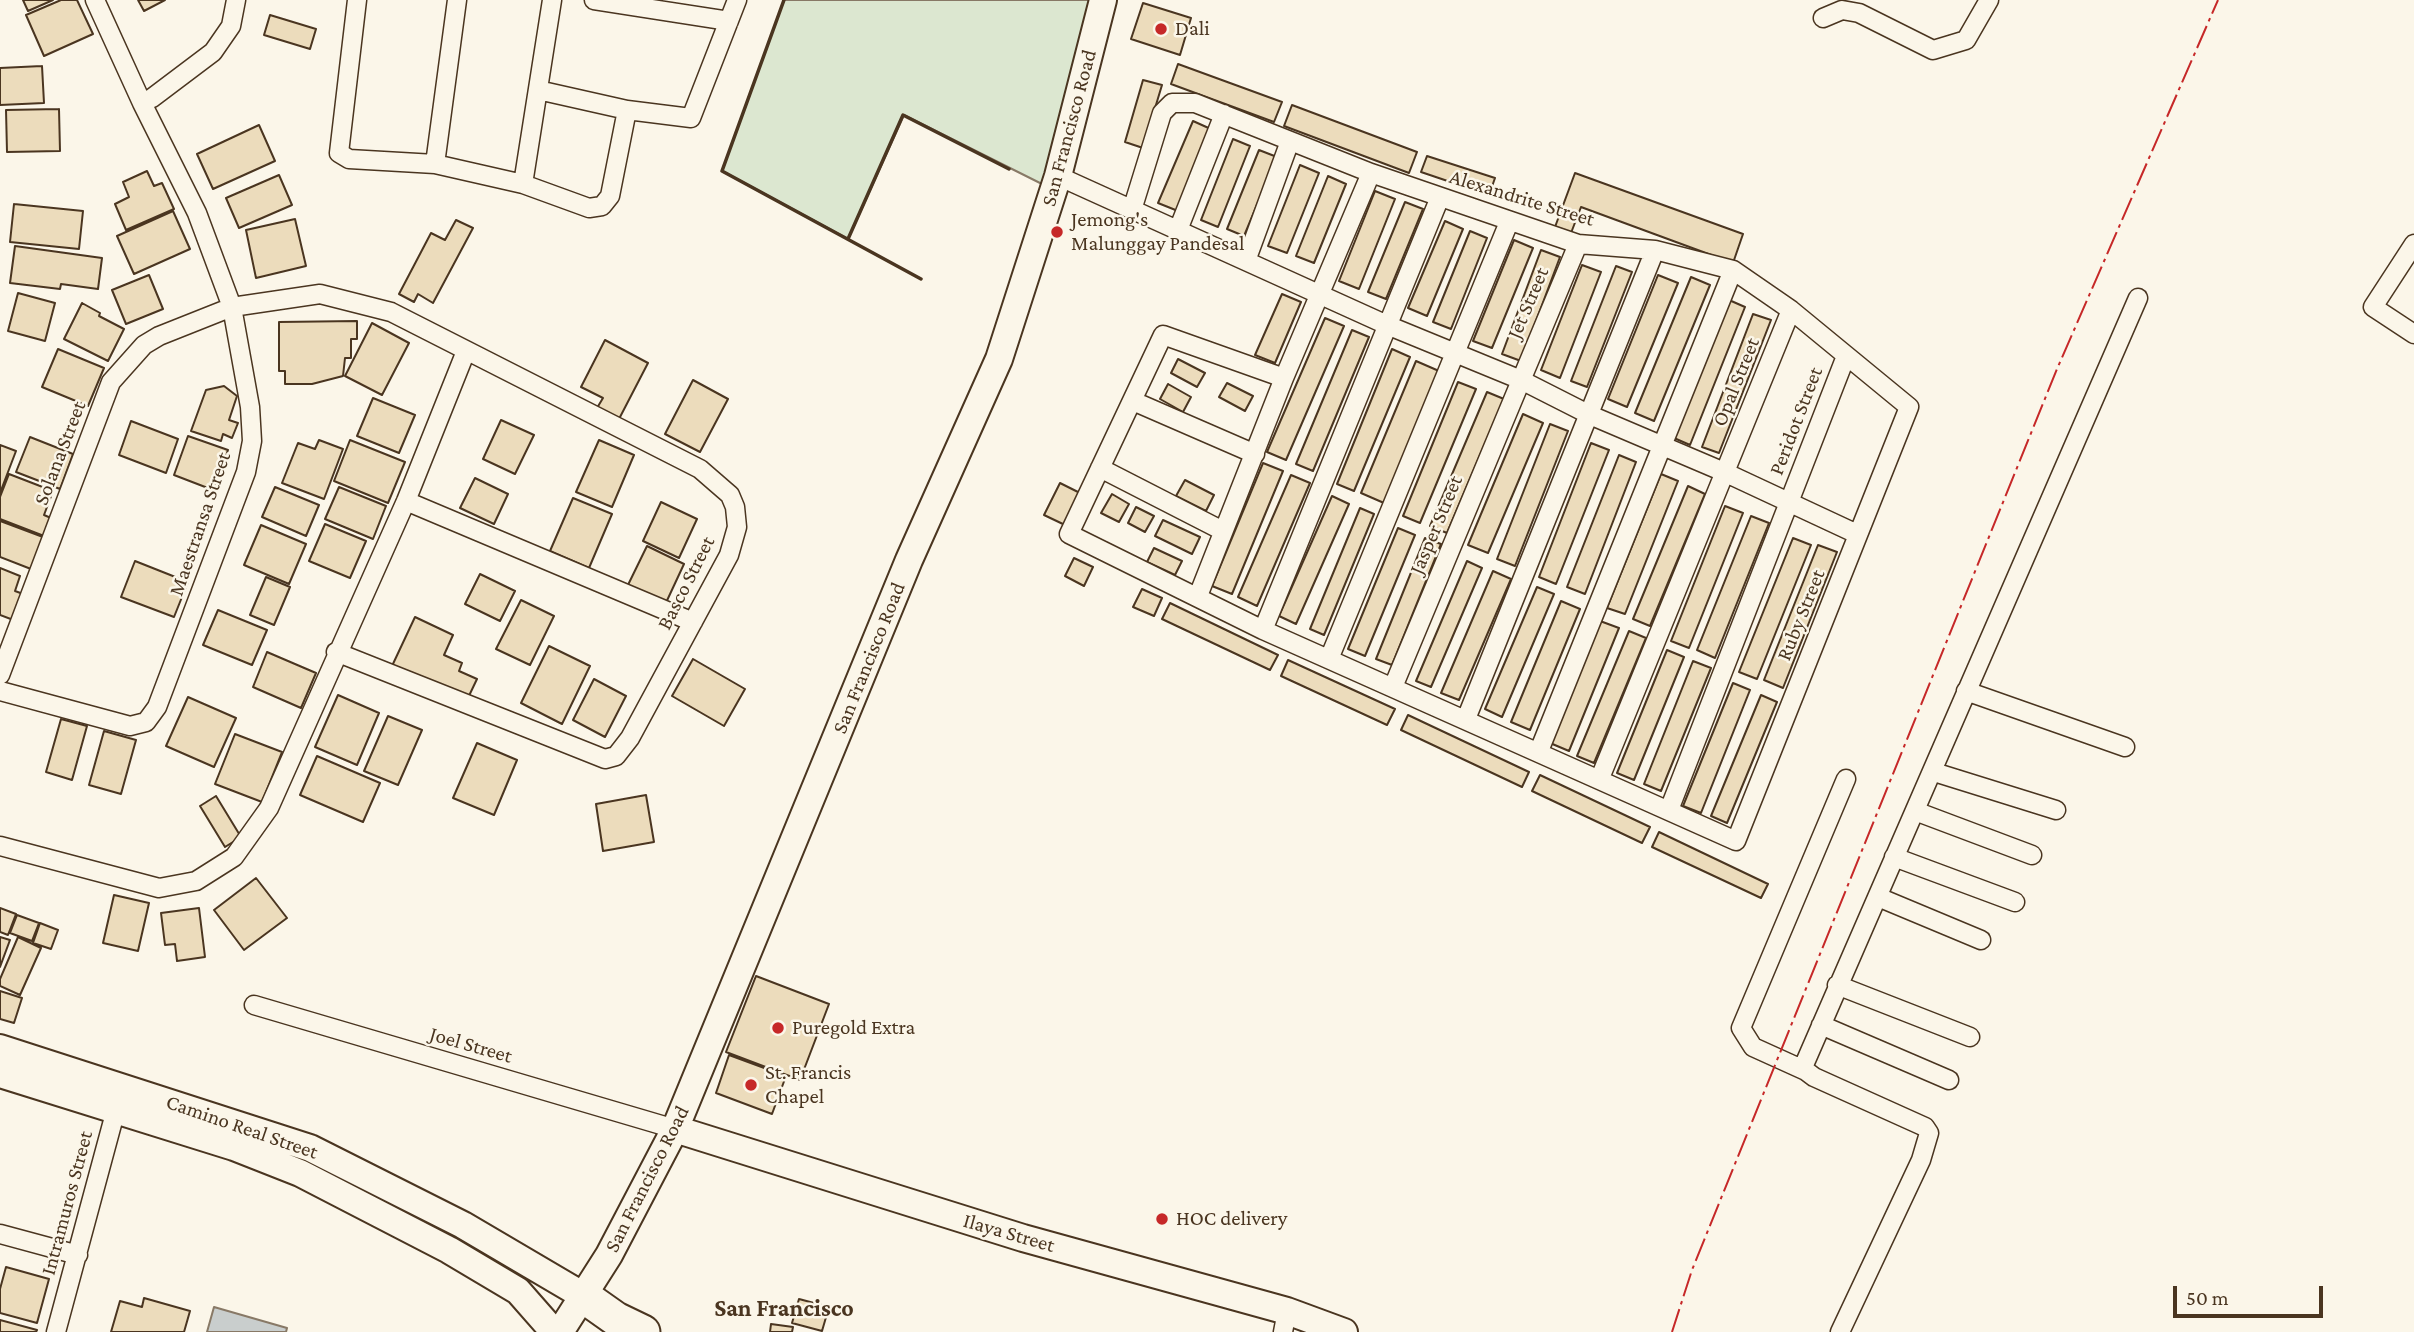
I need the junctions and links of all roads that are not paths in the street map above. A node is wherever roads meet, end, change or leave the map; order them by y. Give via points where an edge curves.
1 (95, 0) edge
2 (236, 0) edge
3 (357, 0) edge
4 (457, 0) edge
5 (552, 0) edge
6 (594, 0) edge
7 (737, 0) edge
8 (1103, 0) edge
9 (1989, 0) edge
10 (1823, 18) dead end
11 (729, 21) junction
12 (538, 90) junction
13 (142, 103) junction
14 (627, 110) junction
15 (1224, 114) junction
16 (1290, 141) junction
17 (435, 164) junction
18 (1371, 173) junction
19 (1058, 176) junction
20 (523, 184) junction
21 (1440, 197) junction
22 (1132, 210) junction
23 (1509, 222) junction
24 (1178, 230) junction
25 (1578, 244) junction
26 (2414, 244) edge
27 (1656, 250) junction
28 (1246, 261) junction
29 (1733, 270) junction
30 (1321, 295) junction
31 (2138, 298) dead end
32 (232, 307) junction
33 (1791, 310) junction
34 (1387, 325) junction
35 (2414, 334) edge
36 (466, 351) junction
37 (1456, 354) junction
38 (1846, 356) junction
39 (1284, 378) junction
40 (1521, 380) junction
41 (1133, 401) junction
42 (1909, 407) joint
43 (1590, 415) junction
44 (1661, 447) junction
45 (1255, 454) junction
46 (1100, 468) junction
47 (1724, 472) junction
48 (406, 501) junction
49 (1789, 502) junction
50 (1223, 531) junction
51 (1857, 534) junction
52 (1198, 596) junction
53 (693, 622) junction
54 (1263, 630) junction
55 (336, 652) junction
56 (1329, 659) junction
57 (0, 675) edge
58 (1393, 687) junction
59 (0, 691) edge
60 (1966, 691) junction
61 (1466, 719) junction
62 (2125, 747) dead end
63 (1539, 751) junction
64 (1934, 772) junction
65 (1600, 778) junction
66 (1846, 779) dead end
67 (1669, 810) junction
68 (2056, 810) dead end
69 (1914, 811) junction
70 (0, 846) edge
71 (2032, 855) dead end
72 (1894, 857) junction
73 (1878, 897) junction
74 (2015, 902) dead end
75 (1981, 940) dead end
76 (1837, 985) junction
77 (254, 1005) dead end
78 (1821, 1025) junction
79 (1970, 1037) dead end
80 (0, 1048) edge
81 (1806, 1072) junction
82 (0, 1074) edge
83 (1949, 1080) dead end
84 (119, 1099) junction
85 (676, 1129) junction
86 (303, 1145) junction
87 (291, 1170) junction
88 (0, 1234) edge
89 (78, 1255) junction
90 (582, 1295) junction
91 (1285, 1322) edge
92 (56, 1332) edge
93 (554, 1332) edge
94 (560, 1332) edge
95 (643, 1332) edge
96 (1344, 1332) edge
97 (1840, 1332) edge

1 - 13 street, Maestransa Street
2 - 13 street via 231,26 213,52
3 - 17 street via 339,153 349,159
4 - 17 street
5 - 12 street
6 - 11 street
7 - 11 street
8 - 19 street, San Francisco Road
9 - 10 street via 1966,40 1933,50 1858,13 1842,10
11 - 14 street via 691,117
12 - 14 street
12 - 20 street
13 - 32 street, Maestransa Street via 197,213
14 - 20 street via 610,196 602,206 589,208
15 - 16 street, Alexandrite Street
15 - 22 street, Alexandrite Street via 1195,103 1172,103 1162,113
15 - 24 street
16 - 18 street, Alexandrite Street
16 - 28 street
17 - 20 street
18 - 21 street, Alexandrite Street
18 - 30 street
19 - 22 street
19 - 85 street, San Francisco Road via 999,359 909,560
21 - 23 street, Alexandrite Street
21 - 34 street
22 - 24 street
23 - 25 street, Alexandrite Street
23 - 37 street
24 - 28 street
25 - 27 street, Alexandrite Street
25 - 40 street, Jet Street
26 - 35 street via 2373,307
27 - 29 street, Alexandrite Street
27 - 43 street
28 - 30 street
29 - 33 street, Alexandrite Street
29 - 44 street
30 - 34 street
30 - 39 street
31 - 60 street
32 - 36 street, Basco Street via 320,294 347,299 391,312
32 - 57 street, Solana Street via 159,335 111,382
32 - 59 street, Maestransa Street via 252,440 246,472 158,707 146,722 130,726
33 - 38 street, Alexandrite Street
33 - 47 street, Opal Street
34 - 37 street
34 - 54 street
36 - 48 street
36 - 53 street, Basco Street via 700,469 730,495 737,527 729,555
37 - 40 street
37 - 56 street
38 - 42 street, Alexandrite Street
38 - 49 street, Peridot Street
39 - 41 street via 1163,335
39 - 45 street
40 - 43 street
40 - 58 street, Jasper Street
41 - 45 street
41 - 46 street
42 - 51 street, Ruby Street
43 - 44 street
43 - 61 street
44 - 47 street
44 - 63 street
45 - 50 street
46 - 50 street
46 - 52 street via 1069,534
47 - 49 street
47 - 65 street, Opal Street
48 - 53 street
48 - 55 street
49 - 51 street
49 - 67 street, Peridot Street
50 - 52 street
51 - 67 street, Ruby Street via 1736,841
52 - 54 street
53 - 55 street, Basco Street via 630,738 616,756 605,759
54 - 56 street
55 - 70 street via 269,808 234,857 196,881 159,888
56 - 58 street
58 - 61 street
60 - 62 street
60 - 64 street
61 - 63 street
63 - 65 street
64 - 68 street
64 - 69 street
65 - 67 street
66 - 81 street via 1741,1028 1753,1046
69 - 71 street
69 - 72 street
72 - 73 street
72 - 74 street
73 - 75 street
73 - 76 street
76 - 78 street
76 - 79 street
77 - 85 street, Joel Street
78 - 81 street via 1804,1065
78 - 83 street
80 - 84 street, Camino Real Street
81 - 97 street via 1924,1126 1929,1133 1921,1160
82 - 84 street, Camino Real Street
84 - 86 street, Camino Real Street
84 - 87 street, Camino Real Street
84 - 89 street, Intramuros Street
85 - 90 street, San Francisco Road via 609,1255
85 - 91 street, Ilaya Street
86 - 87 street
86 - 90 street, Camino Real Street via 463,1226
87 - 93 street, Camino Real Street via 449,1250 518,1291
88 - 89 street
89 - 92 street, Intramuros Street
90 - 94 street, San Francisco Road
90 - 95 highway
91 - 96 street, Ilaya Street

